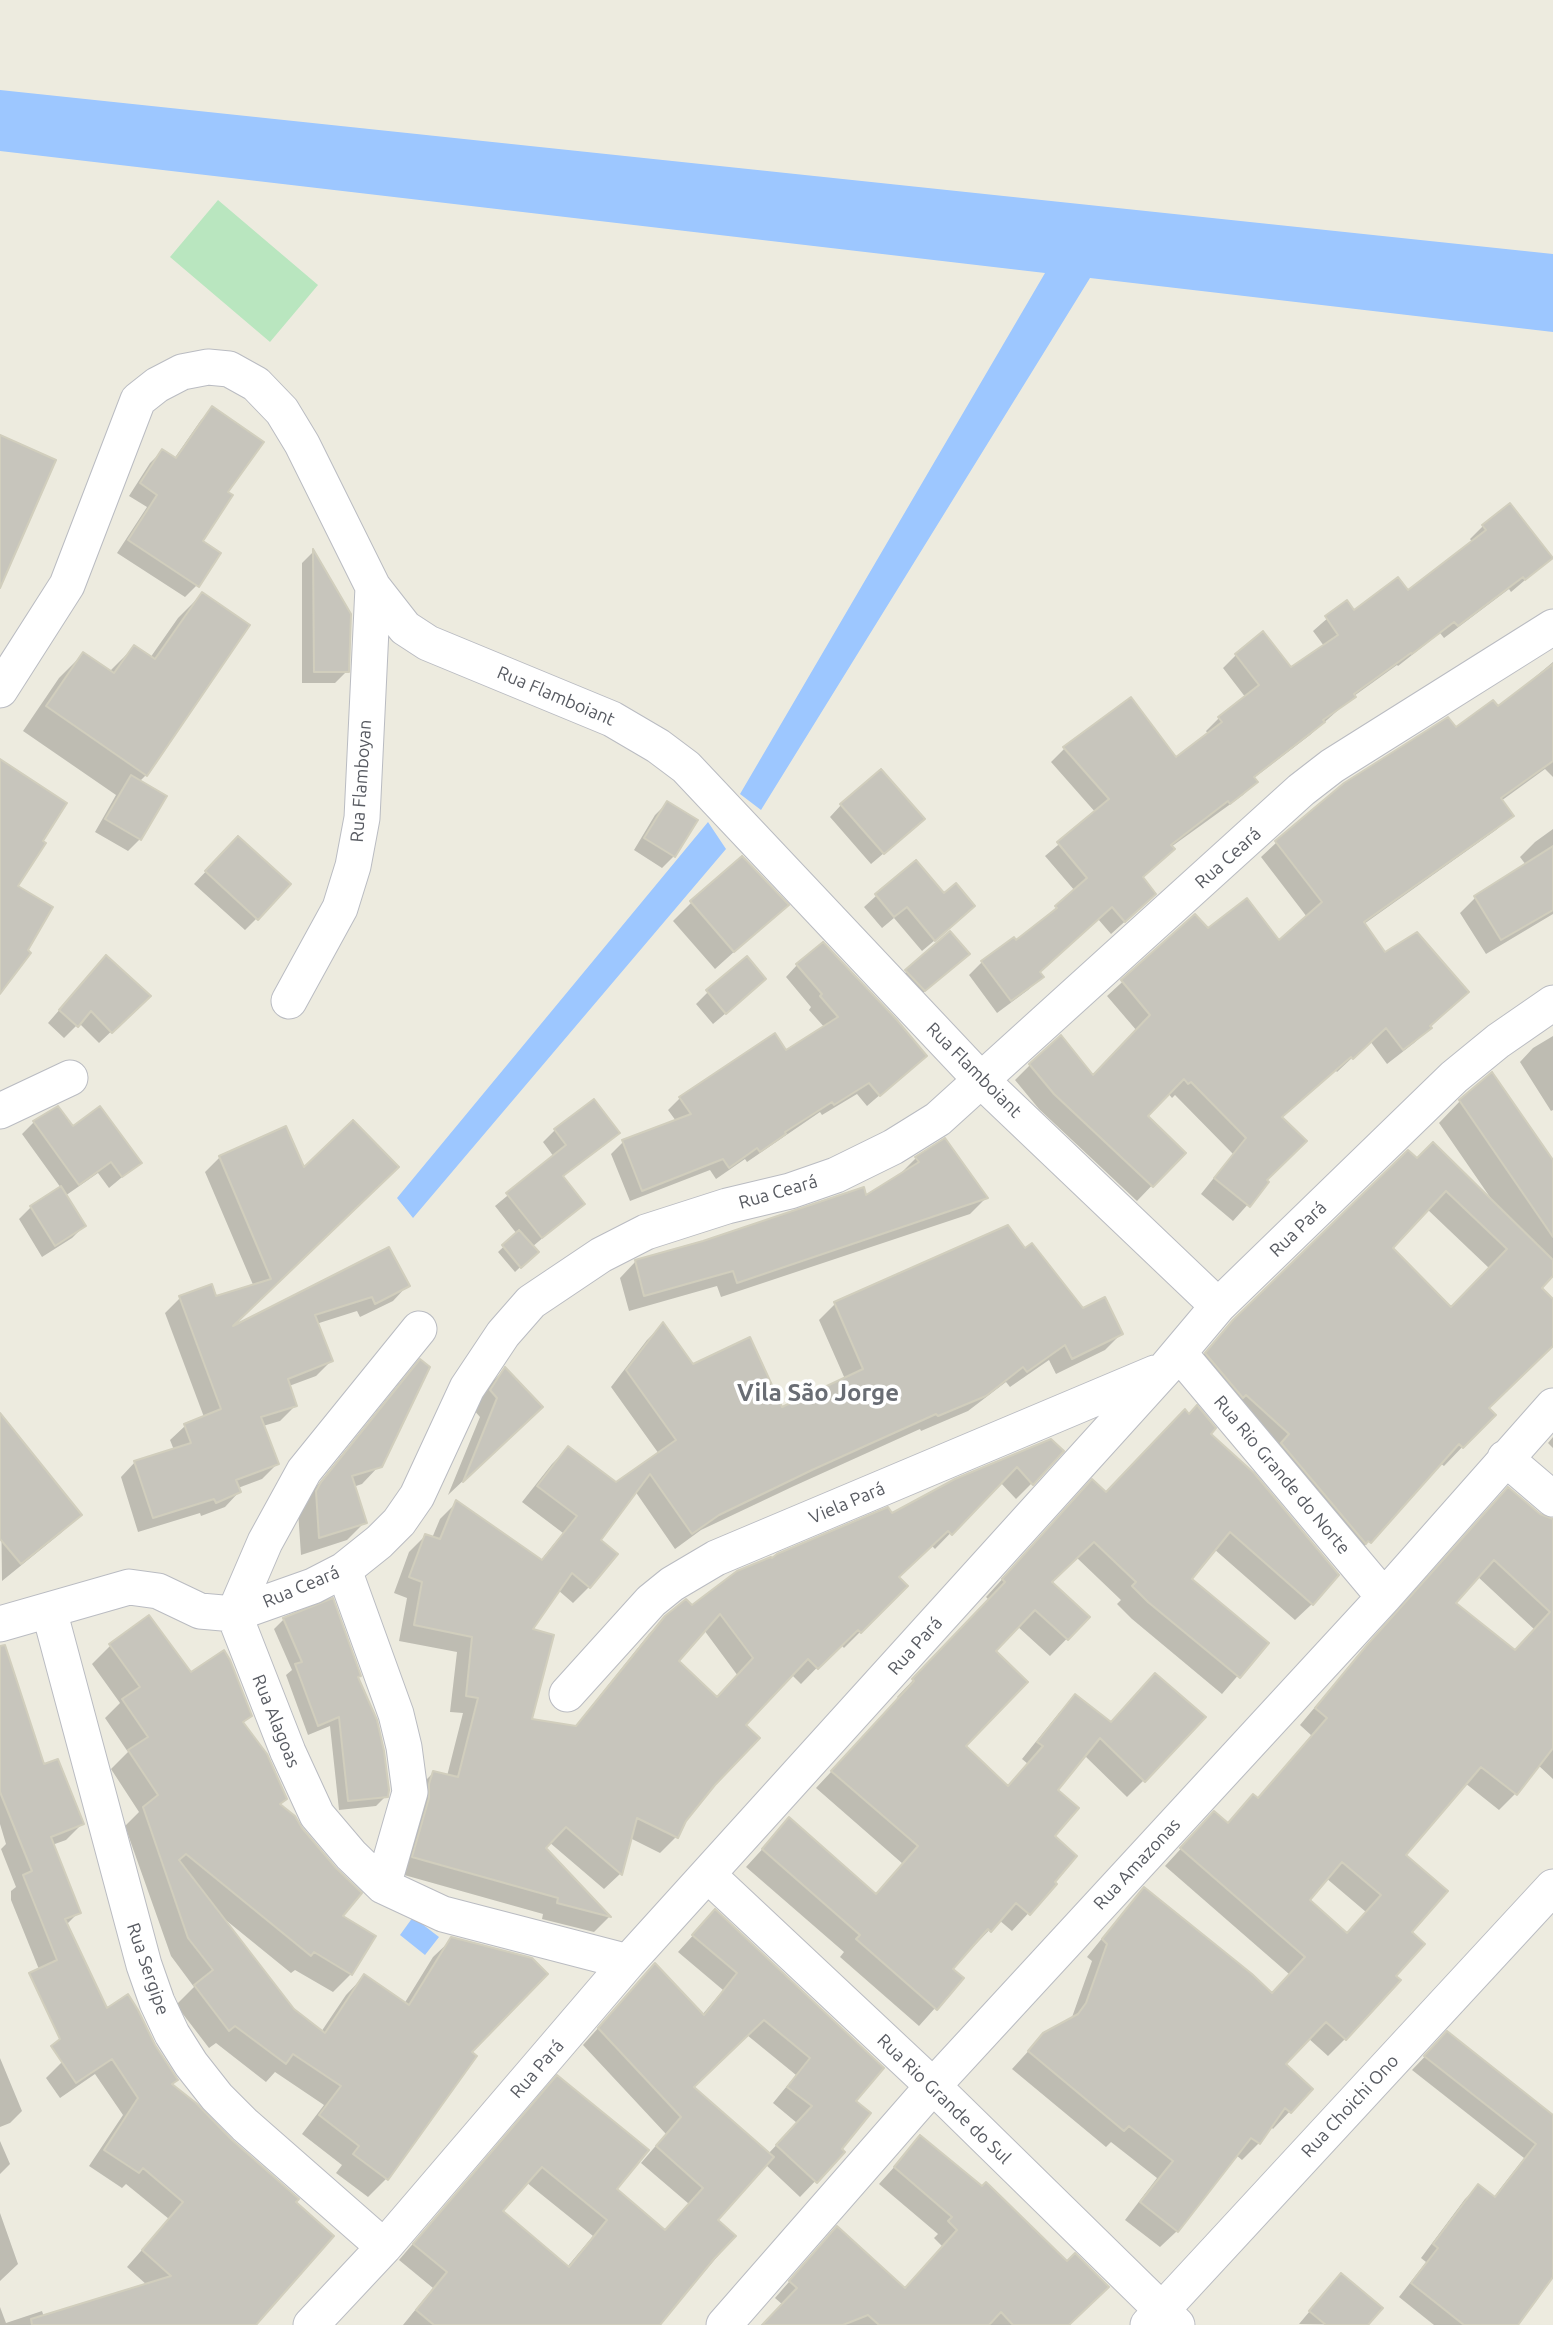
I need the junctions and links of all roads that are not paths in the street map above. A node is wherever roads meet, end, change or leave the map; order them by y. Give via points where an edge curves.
1 (373, 587) junction
2 (1553, 627) edge
3 (0, 690) edge
4 (289, 1001) dead end
5 (1553, 1003) edge
6 (70, 1077) dead end
7 (982, 1081) junction
8 (0, 1111) edge
9 (1218, 1306) junction
10 (419, 1329) dead end
11 (1172, 1361) junction
12 (1553, 1406) edge
13 (1505, 1458) junction
14 (1553, 1499) edge
15 (344, 1570) junction
16 (1384, 1597) junction
17 (49, 1610) junction
18 (234, 1614) junction
19 (0, 1624) edge
20 (567, 1695) dead end
21 (708, 1875) junction
22 (383, 1886) junction
23 (1553, 1887) edge
24 (628, 1962) junction
25 (933, 2086) junction
26 (384, 2247) junction
27 (1162, 2320) edge
28 (311, 2325) edge
29 (724, 2325) edge

1 - 3 street, Rua Flamboiant via 282,411 256,384 229,369 181,372 138,400 67,585
1 - 4 street, Rua Flamboyan via 362,818 353,866 340,908
1 - 7 street, Rua Flamboiant via 405,628 428,643 612,719 686,767
2 - 7 street, Rua Ceará via 1301,790
5 - 9 street, Rua Pará via 1454,1077
6 - 8 street
7 - 9 street, Rua Flamboiant
7 - 15 street, Rua Ceará via 938,1119 836,1175 646,1232 601,1255 531,1302 467,1388 417,1496 399,1522
9 - 11 street, Rua Pará
10 - 18 street via 304,1471 265,1542
11 - 16 street, Rua Rio Grande do Norte
11 - 20 street, Viela Pará via 716,1558 652,1601
11 - 21 street, Rua Pará
12 - 13 street, Rua Amazonas
13 - 14 street
13 - 16 street, Rua Amazonas
15 - 18 street, Rua Ceará
15 - 22 street via 396,1714 410,1792
16 - 25 street, Rua Amazonas
17 - 18 street, Rua Ceará via 129,1587 158,1591 200,1611
17 - 19 street, Rua Ceará
17 - 26 street, Rua Sergipe via 144,1965 172,2034 236,2116
18 - 22 street, Rua Alagoas via 317,1815
21 - 24 street, Rua Pará
21 - 25 street, Rua Rio Grande do Sul
22 - 24 street, Rua Alagoas via 443,1914
23 - 27 street, Rua Choichi Ono
24 - 26 street, Rua Pará
25 - 27 street, Rua Rio Grande do Sul
25 - 29 street, Rua Amazonas
26 - 28 street, Rua Pará

